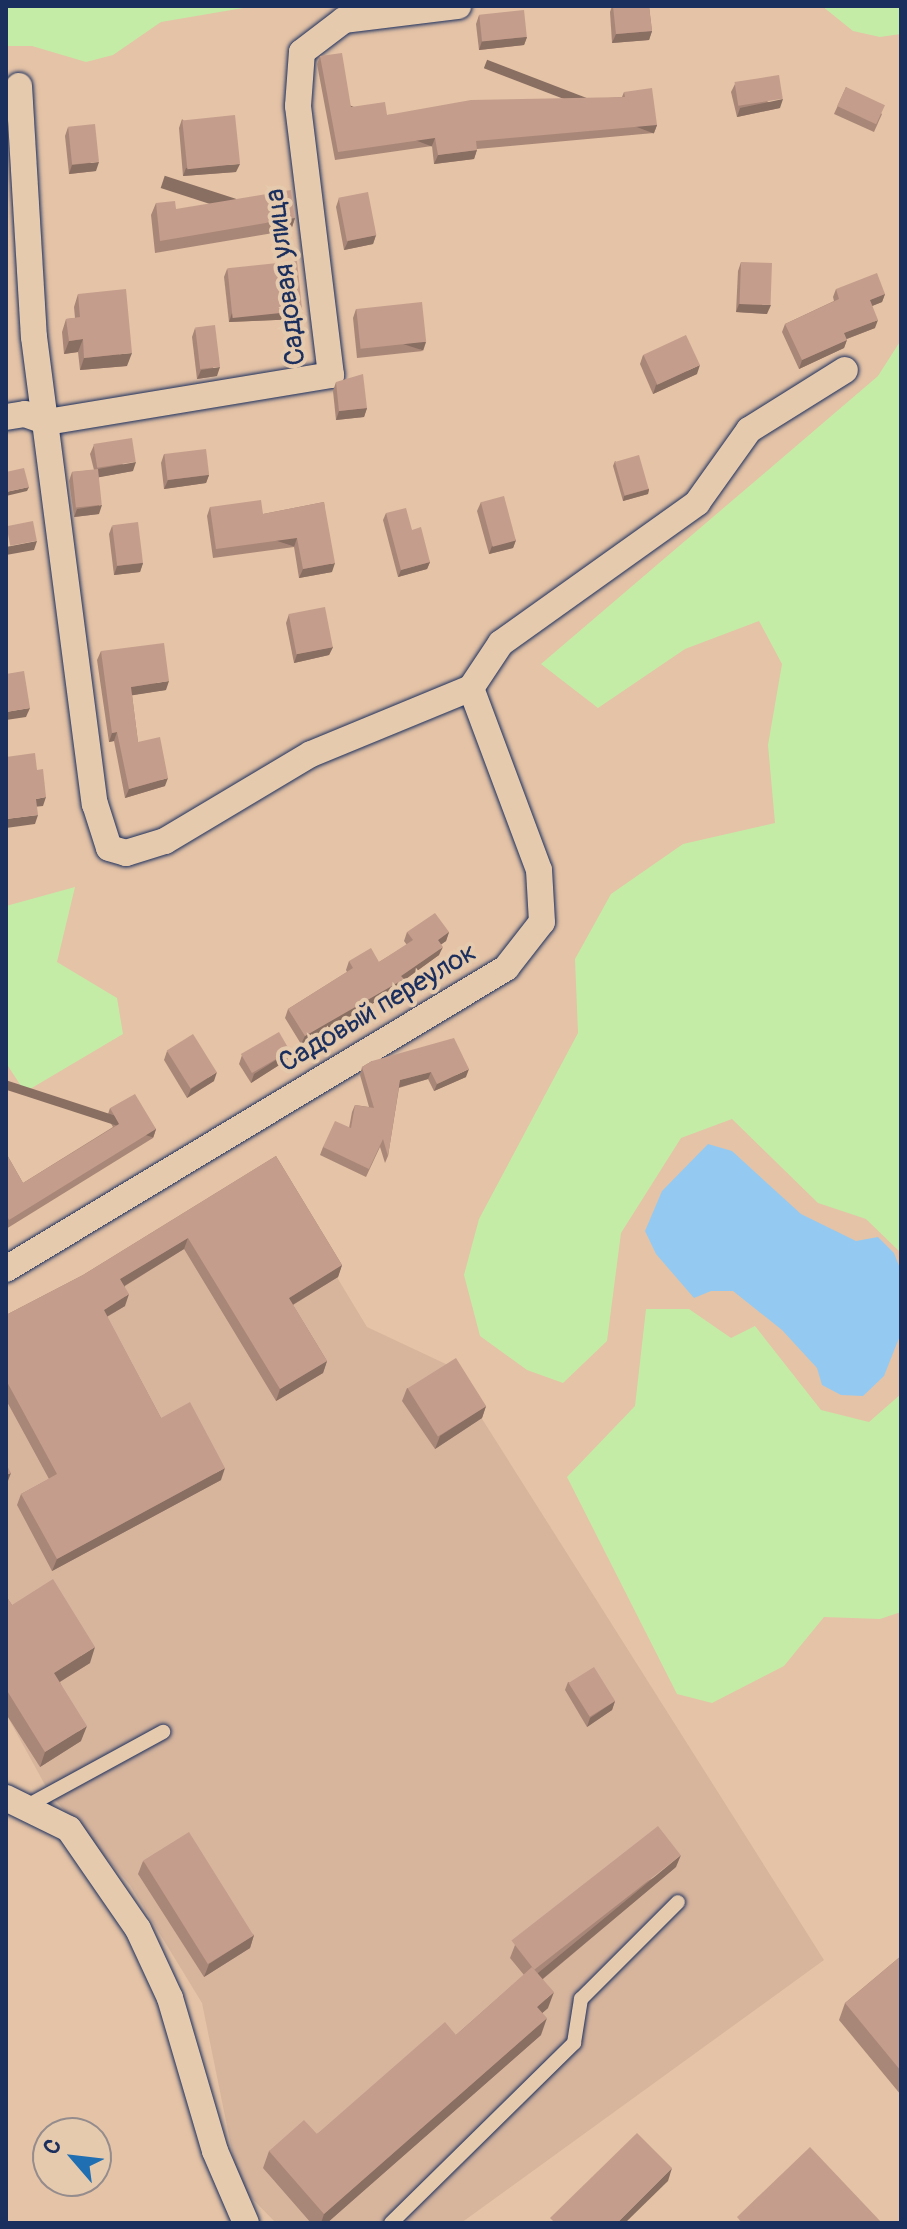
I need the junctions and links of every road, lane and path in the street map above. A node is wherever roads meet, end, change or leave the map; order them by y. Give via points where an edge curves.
1 (458, 6) edge
2 (19, 86) dead end
3 (845, 370) dead end
4 (6, 417) edge
5 (47, 422) junction
6 (471, 688) junction
7 (6, 1269) edge
8 (163, 1732) dead end
9 (17, 1802) edge
10 (678, 1902) dead end
11 (246, 2223) edge
12 (391, 2223) edge

1 - 5 street, Садовая улица via 344,20 302,52 298,106 331,375
2 - 5 street via 34,337
3 - 6 street via 749,430 697,503 501,643
4 - 5 street, Садовая улица via 25,414
5 - 6 street via 95,804 109,848 126,853 165,841 311,754
6 - 7 street, Садовый переулок via 539,870 542,922 506,968
8 - 9 lane
9 - 11 street via 69,1829 138,1929 170,1998 215,2151
10 - 12 lane via 581,1999 574,2043

